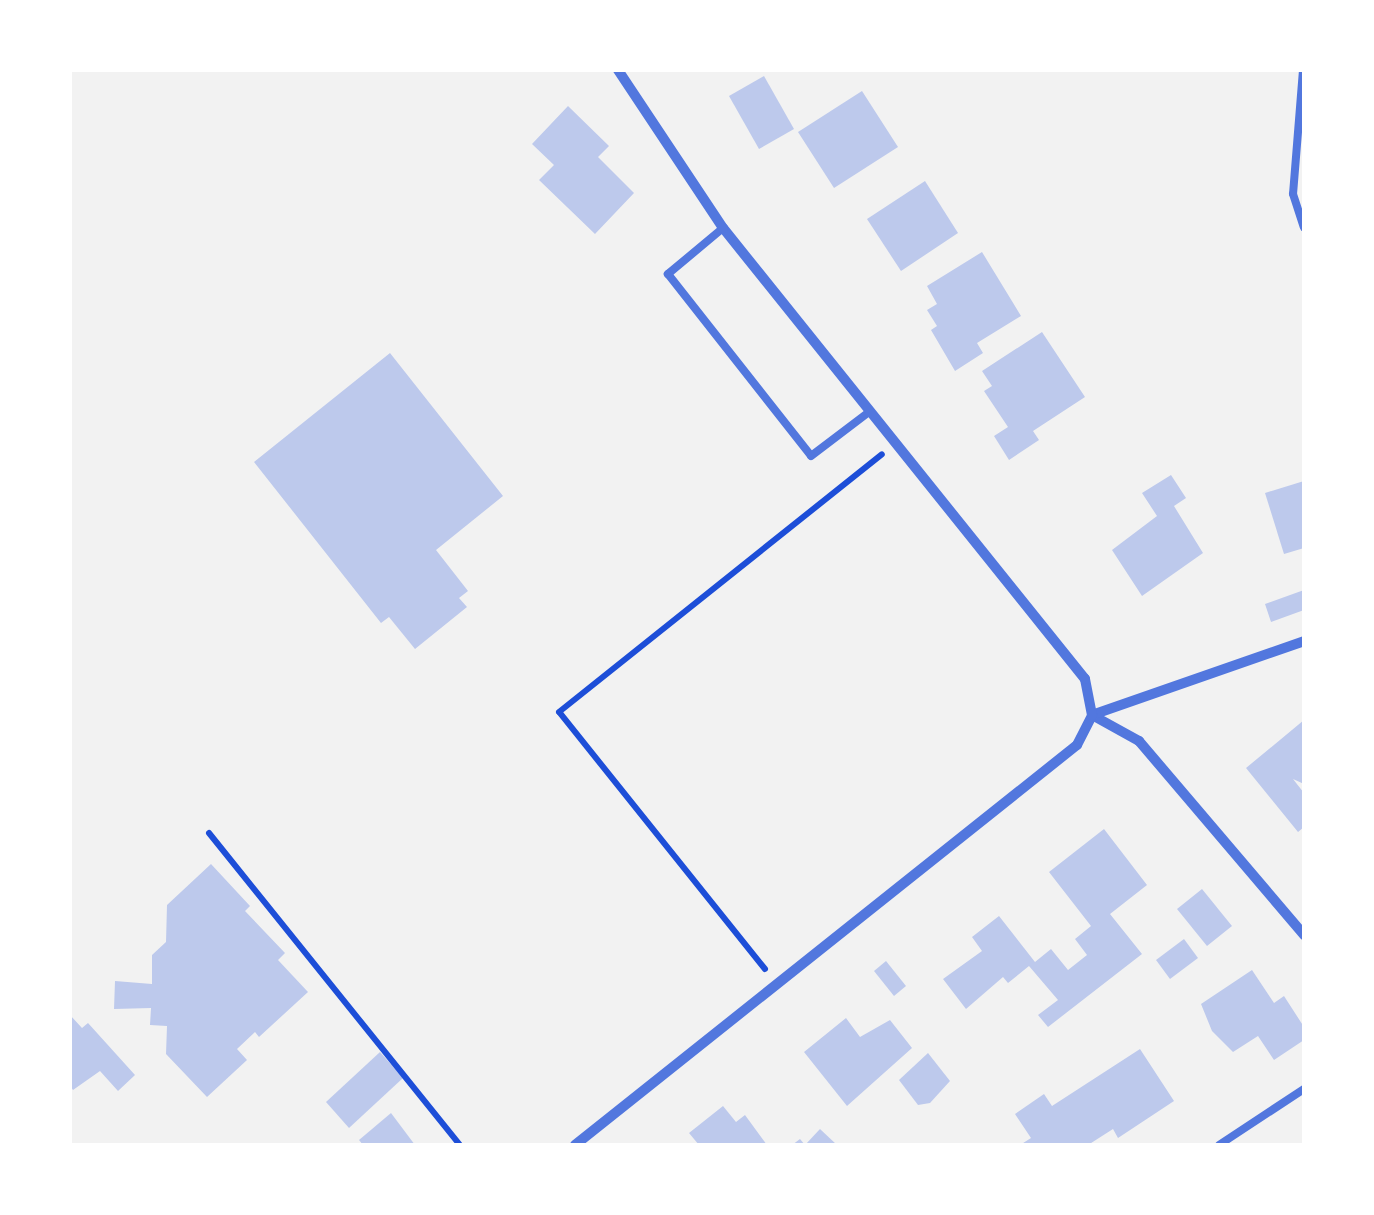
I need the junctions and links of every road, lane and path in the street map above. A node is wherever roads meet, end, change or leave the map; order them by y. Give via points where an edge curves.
1 (618, 70) edge
2 (1303, 70) edge
3 (1304, 227) edge
4 (723, 228) junction
5 (869, 412) junction
6 (894, 444) junction
7 (1304, 641) edge
8 (1092, 715) junction
9 (209, 833) dead end
10 (1304, 935) edge
11 (777, 985) junction
12 (1304, 1089) edge
13 (460, 1145) edge
14 (575, 1145) edge
15 (1219, 1145) edge

1 - 4 street
2 - 3 lane via 1294,194
4 - 5 street
4 - 5 lane via 668,274 811,456
5 - 6 street
6 - 8 street via 1085,679
6 - 11 path via 559,712
7 - 8 street
8 - 10 street via 1139,741
8 - 11 street via 1077,745
9 - 13 path
11 - 14 street
12 - 15 lane

